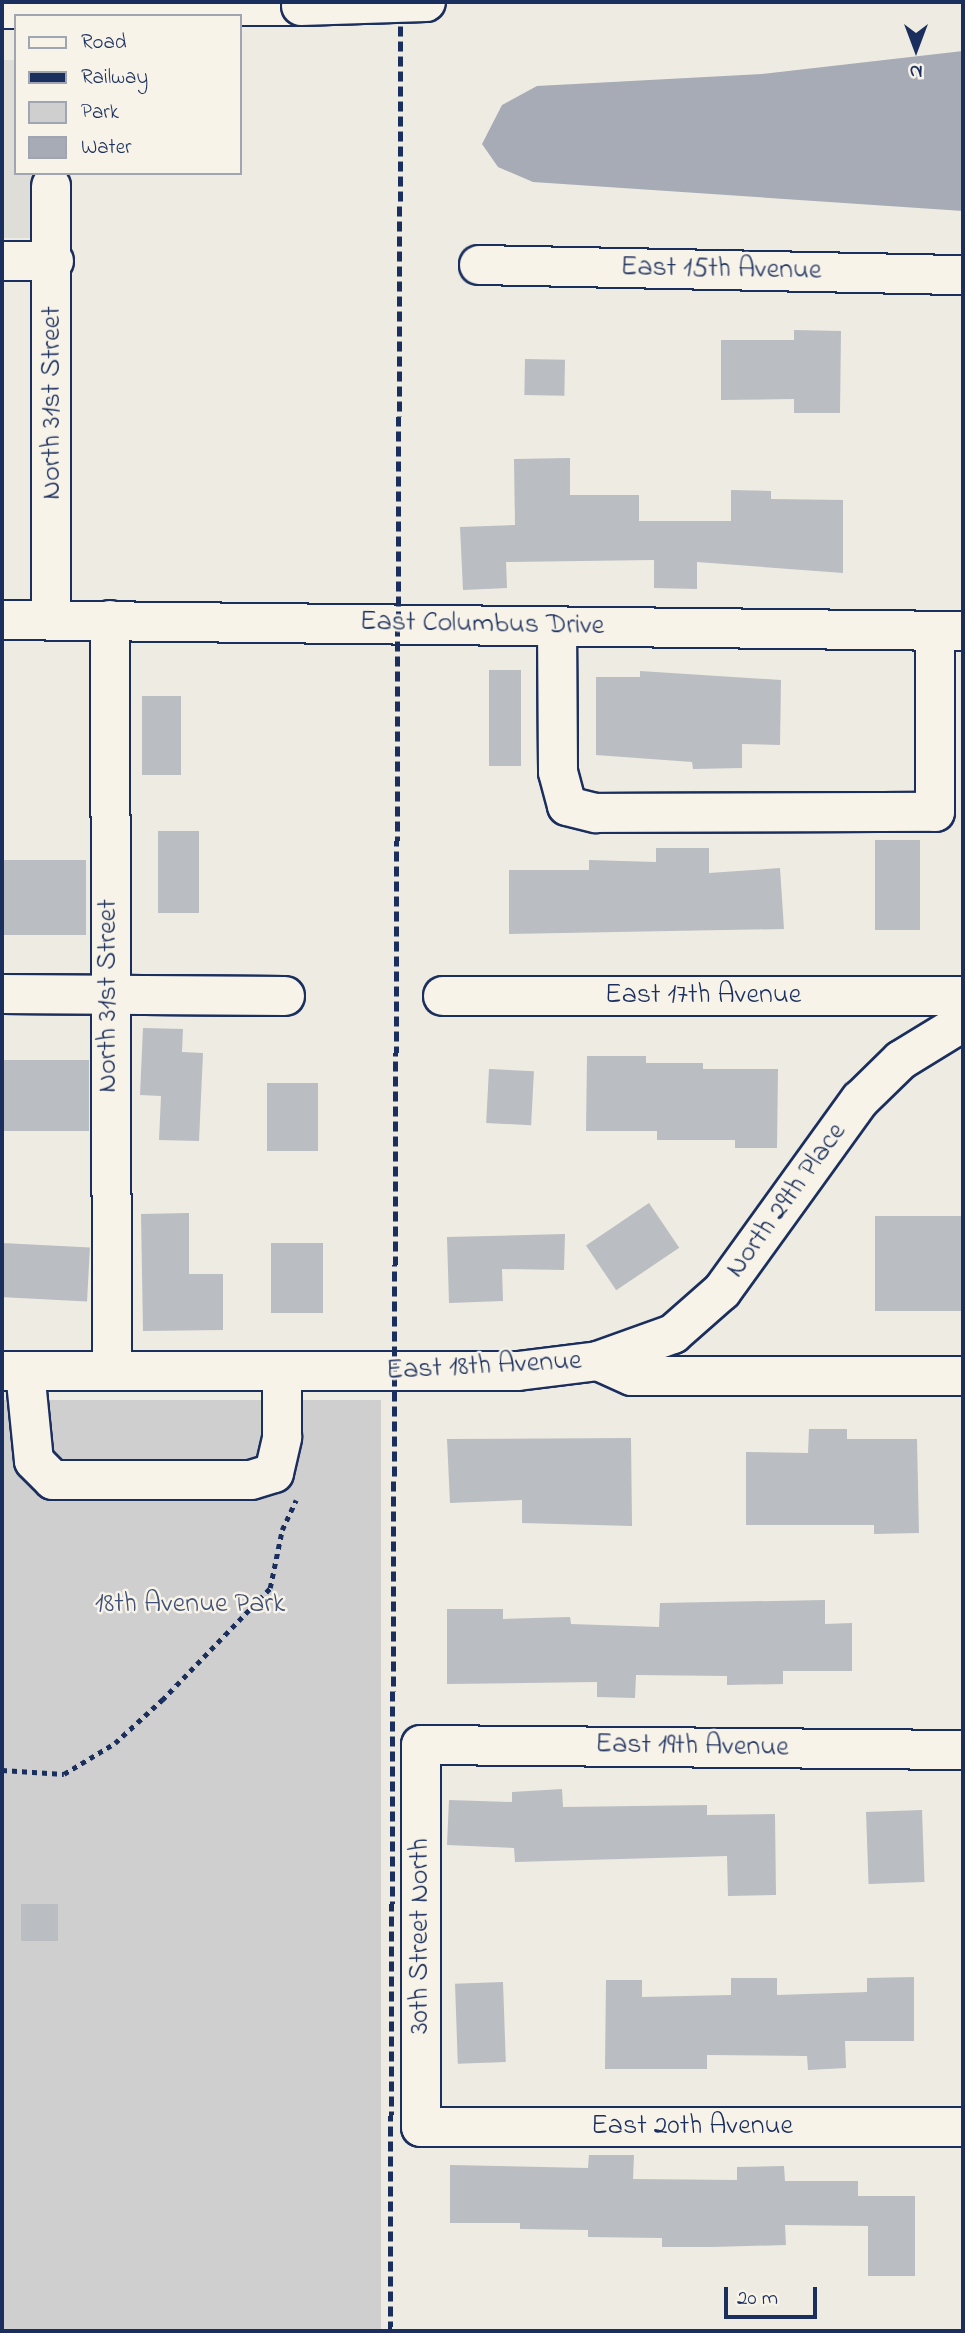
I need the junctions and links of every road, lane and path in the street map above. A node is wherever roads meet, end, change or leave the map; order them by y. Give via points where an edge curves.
1 (426, 2) edge
2 (2, 9) edge
3 (51, 186) dead end
4 (2, 261) edge
5 (54, 261) junction
6 (479, 265) dead end
7 (963, 275) edge
8 (2, 620) edge
9 (51, 620) junction
10 (110, 620) junction
11 (557, 626) junction
12 (949, 631) edge
13 (2, 994) edge
14 (109, 995) junction
15 (285, 996) dead end
16 (443, 996) dead end
17 (963, 996) edge
18 (963, 1022) edge
19 (598, 1361) junction
20 (14, 1371) edge
21 (112, 1371) junction
22 (282, 1372) junction
23 (963, 1376) edge
24 (298, 1496) dead end
25 (421, 1745) joint
26 (963, 1750) edge
27 (2, 1770) edge
28 (421, 2127) joint
29 (963, 2127) edge

1 - 2 main road, bridge
3 - 5 main road, North 31st Street
4 - 5 main road
5 - 9 main road, North 31st Street
6 - 7 main road, East 15th Avenue
8 - 9 main road, East Columbus Drive
9 - 10 main road, East Columbus Drive
10 - 11 main road, East Columbus Drive
10 - 14 main road, North 31st Street
11 - 12 main road, East Columbus Drive
11 - 12 main road via 558,772 567,806 596,813 935,812
13 - 14 main road
14 - 15 main road
14 - 21 main road, North 31st Street
16 - 17 main road, East 17th Avenue
18 - 19 main road, North 29th Place via 901,1060 860,1100 722,1291 673,1334
19 - 22 main road, East 18th Avenue via 518,1371
19 - 23 main road, East 18th Avenue via 632,1376
20 - 21 main road, East 18th Avenue
20 - 22 main road via 34,1461 53,1480 251,1480 274,1473 282,1437
21 - 22 main road, East 18th Avenue
24 - 27 path via 282,1530 270,1588 162,1700 115,1743 64,1774
25 - 26 main road, East 19th Avenue
25 - 28 main road, 30th Street North
28 - 29 main road, East 20th Avenue

